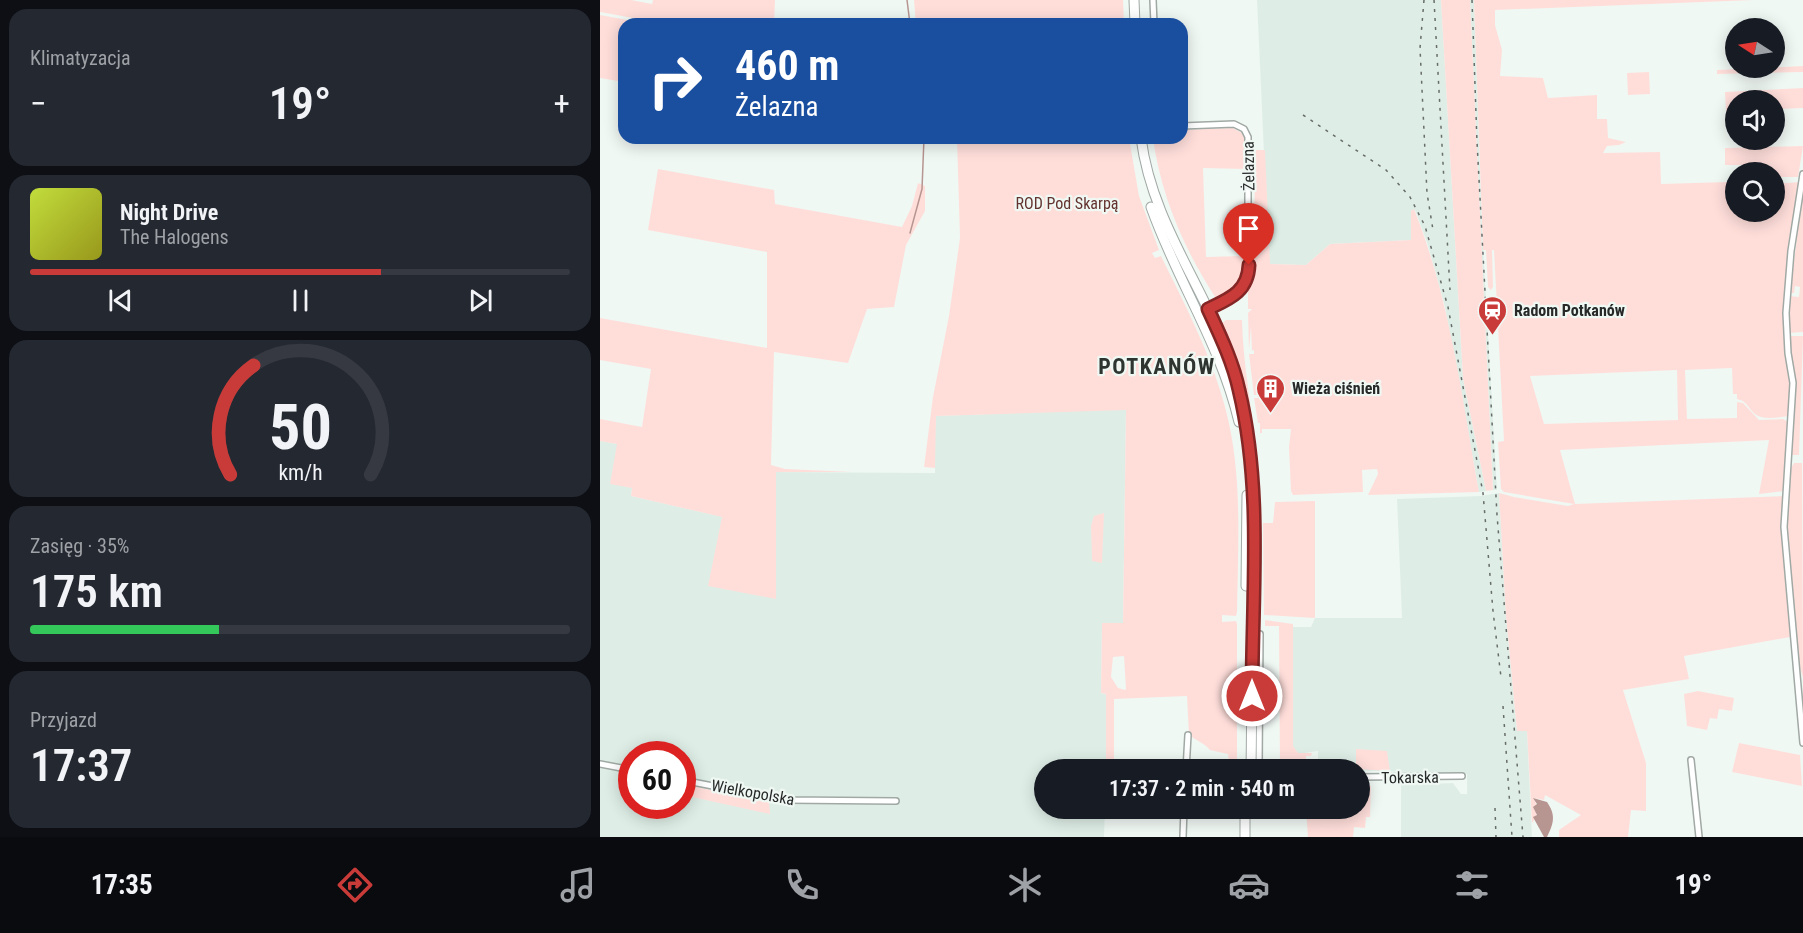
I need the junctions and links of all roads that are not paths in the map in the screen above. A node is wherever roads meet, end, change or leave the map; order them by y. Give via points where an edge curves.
1 (1129, 0) edge
2 (1134, 0) edge
3 (1153, 0) edge
4 (1130, 18) edge
5 (1135, 18) edge
6 (1154, 18) edge
7 (1188, 126) edge
8 (1136, 144) edge
9 (1142, 144) edge
10 (1803, 174) edge
11 (1204, 311) junction
12 (1260, 634) dead end
13 (1188, 735) dead end
14 (1803, 743) edge
15 (1187, 759) edge
16 (1245, 759) edge
17 (1255, 759) edge
18 (1255, 759) edge
19 (1691, 760) dead end
20 (600, 764) edge
21 (618, 767) edge
22 (1462, 776) dead end
23 (1370, 777) edge
24 (696, 783) edge
25 (896, 801) dead end
26 (1184, 819) edge
27 (1245, 819) edge
28 (1251, 819) edge
29 (1183, 837) edge
30 (1245, 837) edge
31 (1251, 837) edge
32 (1699, 837) edge

1 - 4 main road
2 - 5 main road
3 - 6 street
7 - 11 street, Żelazna via 1234,124 1244,129 1248,137 1248,275 1236,294
8 - 11 main road via 1156,219
9 - 11 main road via 1158,209
10 - 14 street via 1786,313 1793,383 1784,527
11 - 16 main road via 1236,411 1245,461
11 - 17 main road via 1228,356 1239,390 1251,461
12 - 18 street
13 - 15 street
19 - 32 street
20 - 21 street
22 - 23 street, Tokarska
24 - 25 street, Wielkopolska via 785,800
26 - 29 street
27 - 30 main road
28 - 31 main road

